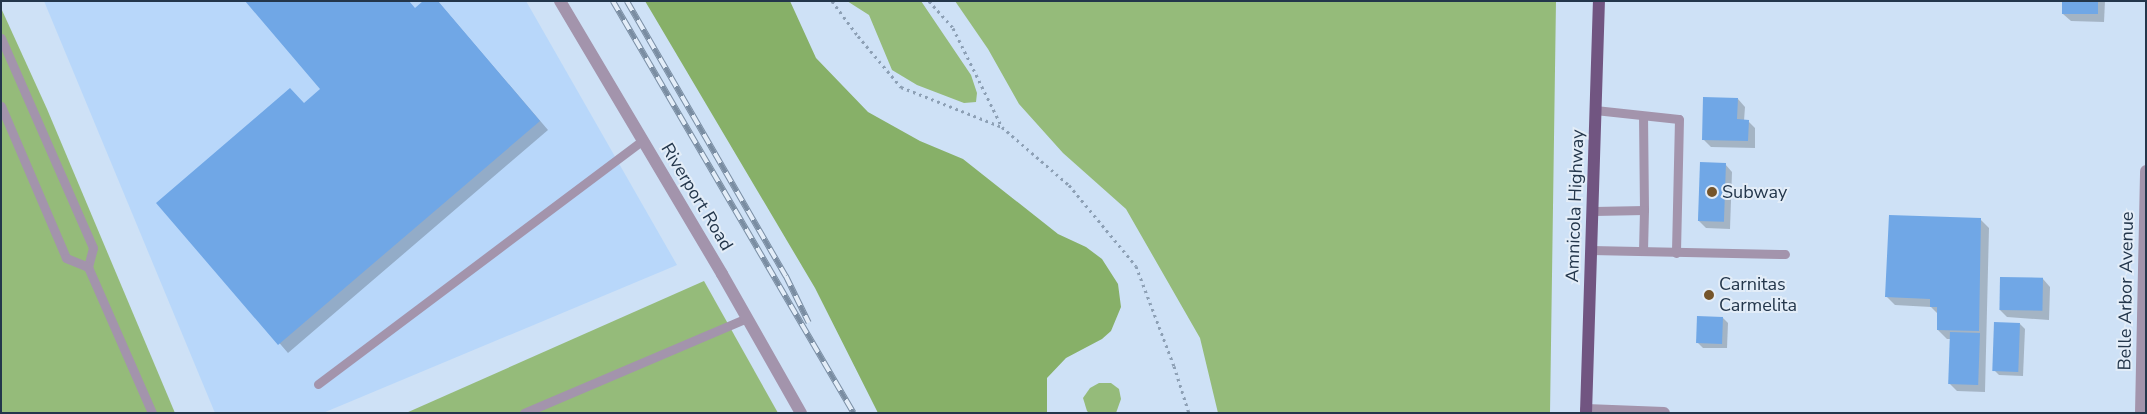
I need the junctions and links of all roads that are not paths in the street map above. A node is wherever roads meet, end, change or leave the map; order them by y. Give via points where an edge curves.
1 (560, 1) edge
2 (1599, 1) edge
3 (1, 38) edge
4 (1, 106) edge
5 (1595, 110) junction
6 (1643, 116) junction
7 (643, 140) junction
8 (2146, 171) edge
9 (1644, 210) junction
10 (1594, 211) junction
11 (1591, 250) junction
12 (1643, 252) junction
13 (1676, 252) junction
14 (1786, 254) dead end
15 (88, 268) junction
16 (747, 318) junction
17 (318, 384) dead end
18 (1586, 411) edge
19 (152, 413) edge
20 (524, 413) edge
21 (801, 413) edge
22 (1664, 413) edge
23 (2141, 413) edge

1 - 7 street, Riverport Road
2 - 5 main road, Amnicola Highway
3 - 15 lane via 93,248
4 - 15 lane via 66,258
5 - 6 lane
5 - 10 main road, Amnicola Highway
6 - 9 lane
6 - 13 lane via 1679,119
7 - 16 street, Riverport Road
7 - 17 lane
8 - 23 street, Belle Arbor Avenue
9 - 10 lane
9 - 12 lane
10 - 11 main road, Amnicola Highway
11 - 12 lane
11 - 18 main road, Amnicola Highway
12 - 13 lane
13 - 14 lane
15 - 19 lane
16 - 20 lane
16 - 21 street, Riverport Road
18 - 22 street

